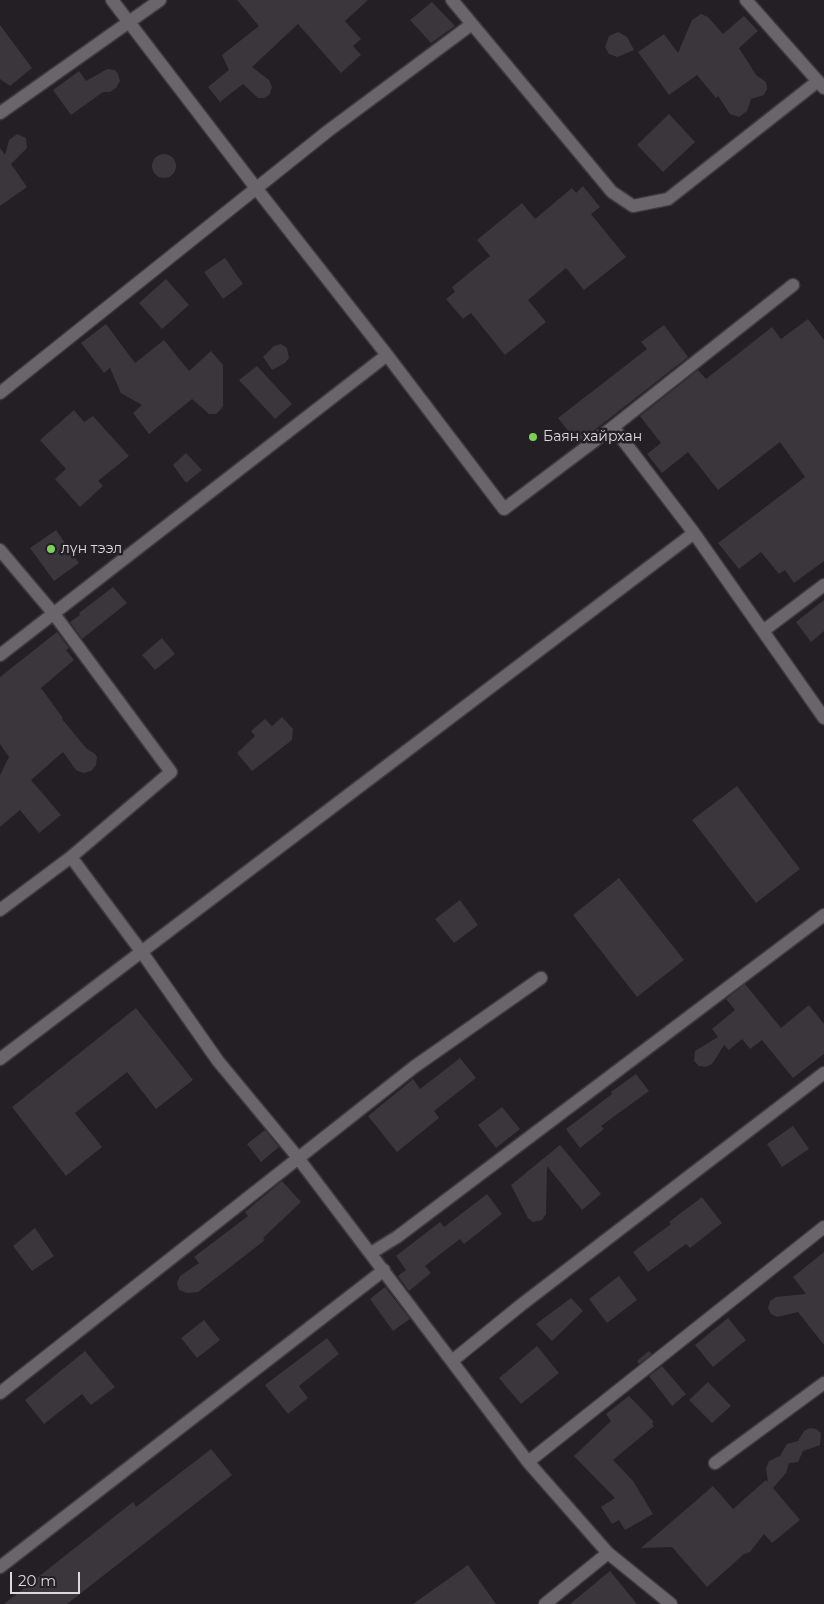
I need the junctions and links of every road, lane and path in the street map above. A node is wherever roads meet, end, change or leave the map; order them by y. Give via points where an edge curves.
1 (112, 0) edge
2 (160, 0) edge
3 (452, 0) edge
4 (746, 0) edge
5 (130, 22) junction
6 (472, 24) junction
7 (821, 85) edge
8 (0, 113) edge
9 (256, 188) junction
10 (793, 285) dead end
11 (387, 355) junction
12 (0, 393) edge
13 (613, 427) junction
14 (694, 533) junction
15 (0, 550) edge
16 (824, 585) edge
17 (54, 614) junction
18 (763, 631) junction
19 (0, 655) edge
20 (824, 718) edge
21 (71, 857) junction
22 (0, 910) edge
23 (824, 915) edge
24 (141, 951) junction
25 (541, 978) dead end
26 (0, 1059) edge
27 (824, 1073) edge
28 (299, 1159) junction
29 (824, 1227) edge
30 (371, 1253) junction
31 (384, 1270) junction
32 (452, 1362) junction
33 (824, 1383) edge
34 (0, 1393) edge
35 (528, 1462) junction
36 (715, 1463) dead end
37 (608, 1553) junction
38 (0, 1567) edge
39 (544, 1604) edge
40 (671, 1604) edge

1 - 5 street
2 - 5 street
3 - 6 street
4 - 7 street
5 - 8 street
5 - 9 street
6 - 7 street via 612,192 633,206 668,199
6 - 9 street via 328,130
9 - 11 street
9 - 12 street
10 - 13 street
11 - 13 street via 504,509
11 - 17 street
13 - 14 street
14 - 18 street
14 - 24 street
15 - 17 street
16 - 18 street
17 - 19 street
17 - 21 street via 171,772
18 - 20 street
21 - 22 street
21 - 24 street
23 - 30 street via 397,1237
24 - 26 street
24 - 28 street via 218,1061
25 - 28 street via 414,1067
27 - 32 street via 521,1305
28 - 30 street
28 - 34 street
29 - 35 street
30 - 31 street
31 - 32 street
31 - 38 street
32 - 35 street
33 - 36 street
35 - 37 street
37 - 39 street
37 - 40 street

